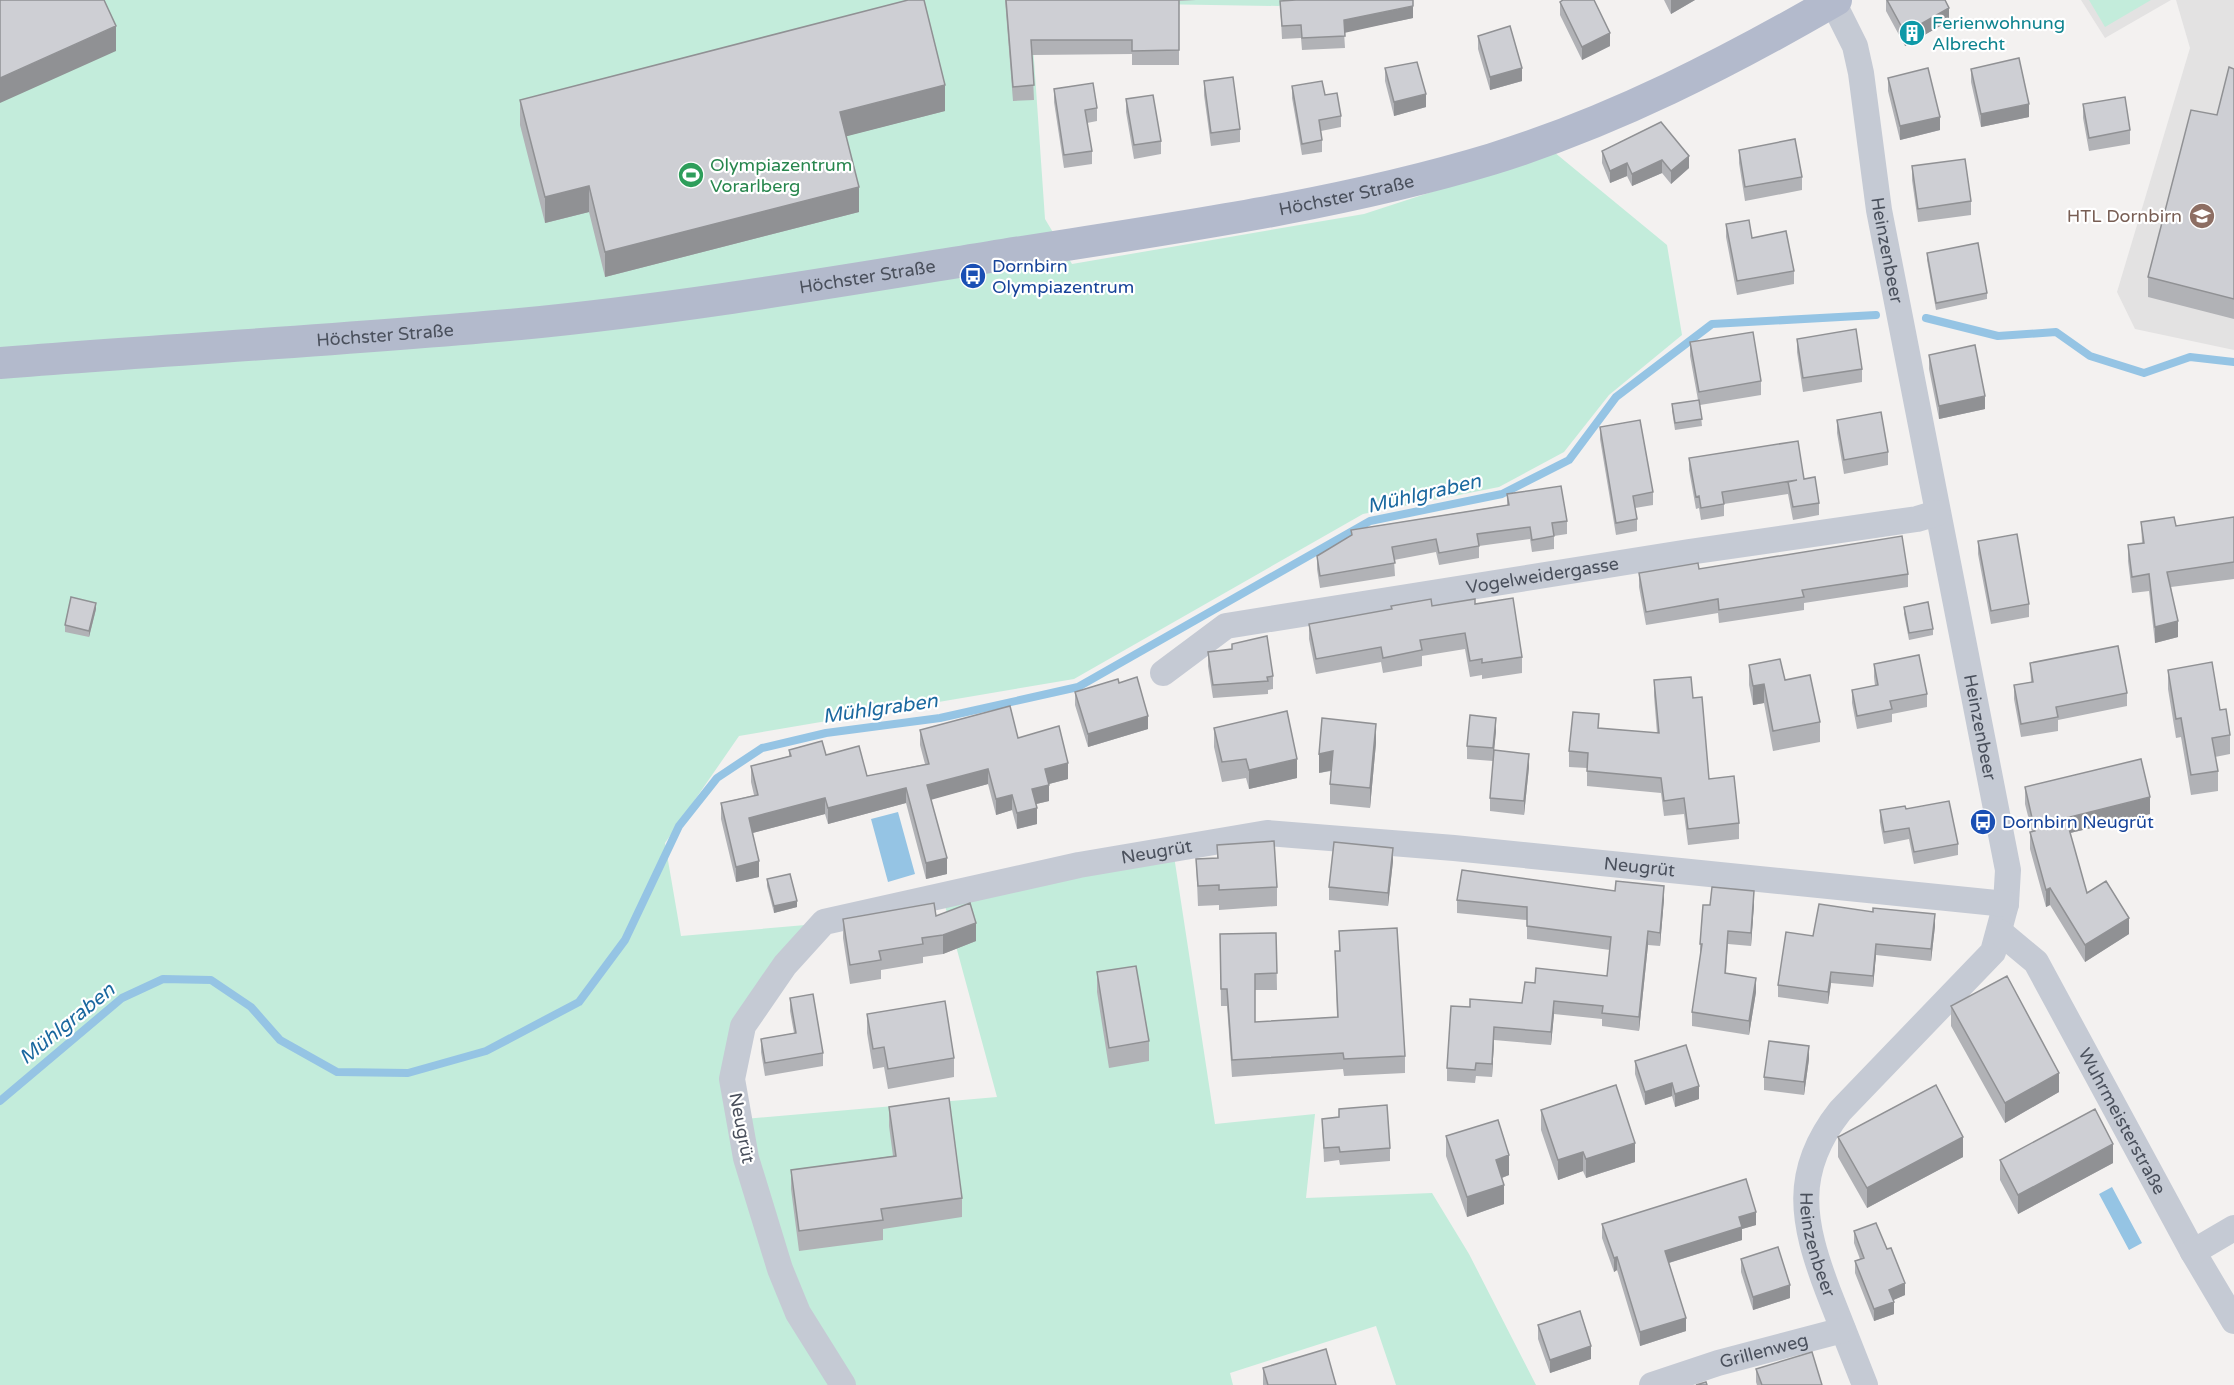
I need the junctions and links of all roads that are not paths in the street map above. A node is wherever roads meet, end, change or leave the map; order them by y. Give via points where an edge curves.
1 (1835, 1) edge
2 (0, 363) edge
3 (1937, 513) junction
4 (1163, 673) dead end
5 (2006, 904) junction
6 (2000, 932) junction
7 (2234, 1228) edge
8 (2193, 1252) junction
9 (2234, 1321) edge
10 (1843, 1330) junction
11 (843, 1385) edge
12 (1652, 1385) edge
13 (1865, 1385) edge

1 - 2 main road, Höchster Straße via 1677,87 1576,129 1494,158 1358,194 1123,236 674,306 517,324
1 - 3 street, Heinzenbeer via 1855,46 1861,73 1879,210
3 - 4 street, Vogelweidergasse via 1226,626
3 - 5 street, Heinzenbeer via 2008,870
5 - 6 street, Heinzenbeer
5 - 11 street, Neugrüt via 1267,833 1079,866 824,922 785,965 743,1026 732,1079 746,1158 780,1269 798,1313
6 - 8 street, Wuhrmeisterstraße via 2036,962
6 - 10 street, Heinzenbeer via 1993,952 1974,974 1840,1111 1812,1158 1805,1187 1807,1224 1811,1246
7 - 8 street
8 - 9 street, Wuhrmeisterstraße
10 - 12 street, Grillenweg
10 - 13 street, Heinzenbeer

